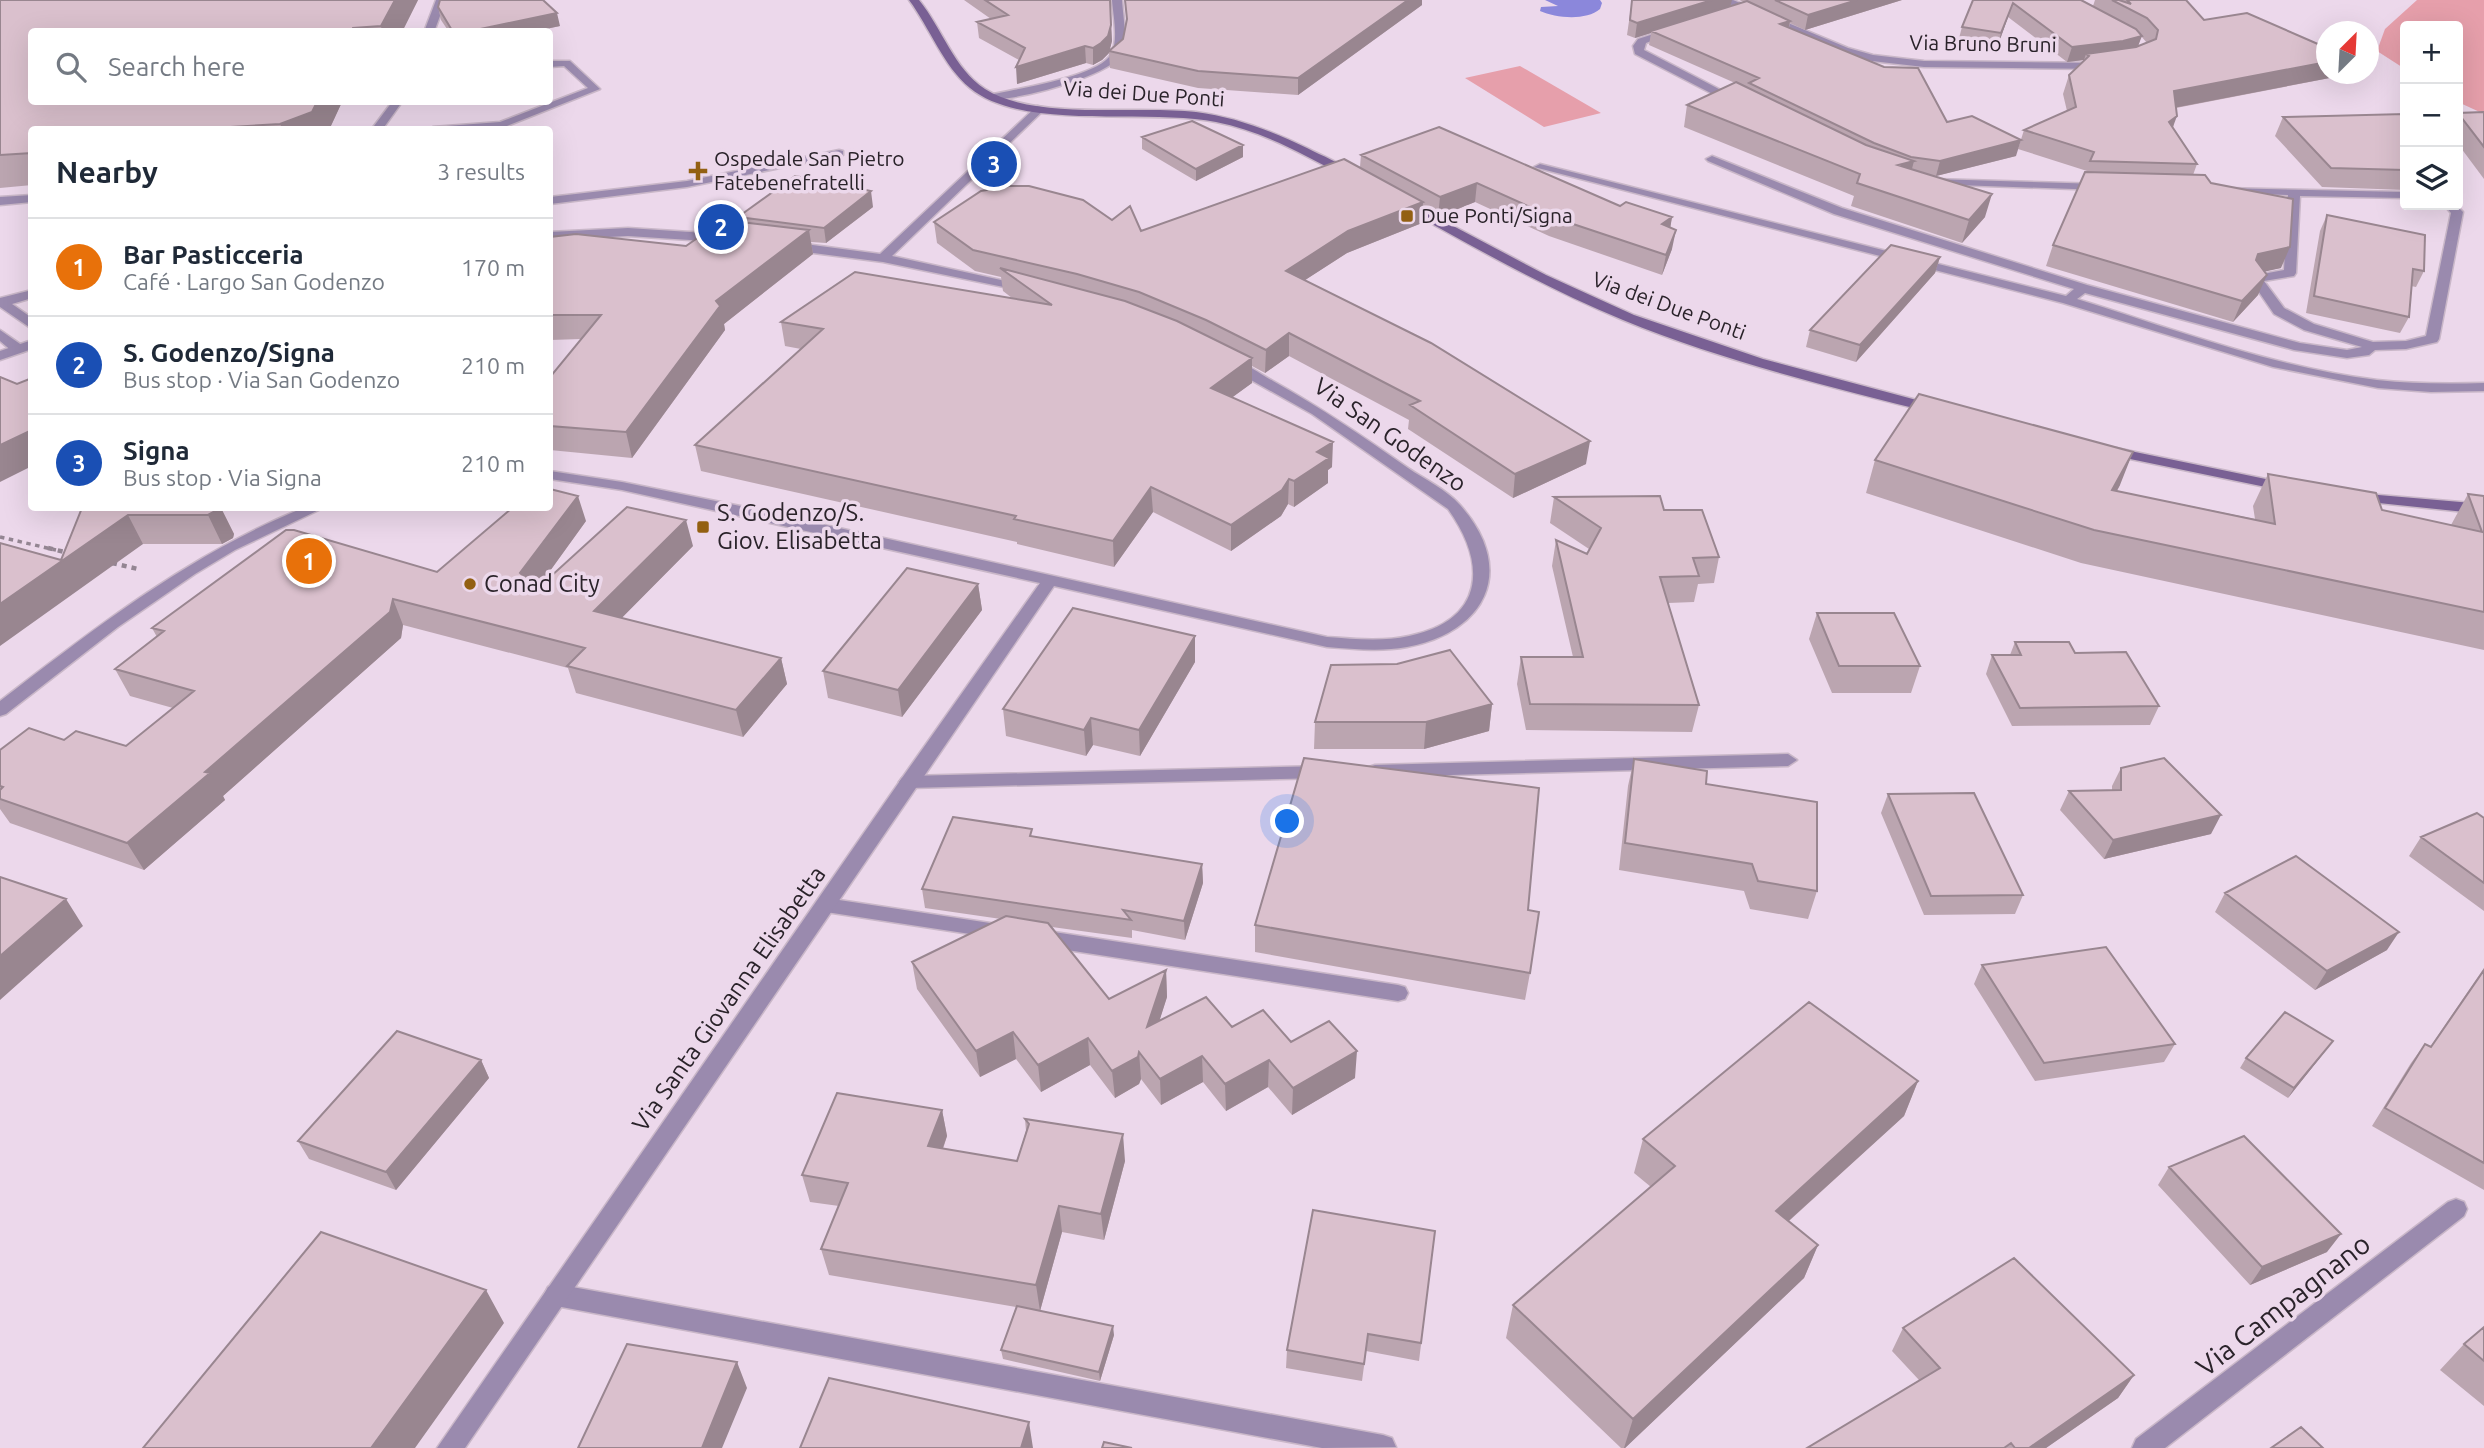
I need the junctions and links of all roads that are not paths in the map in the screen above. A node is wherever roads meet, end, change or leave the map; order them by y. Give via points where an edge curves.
1 (441, 0) edge
2 (914, 0) edge
3 (1117, 0) edge
4 (1725, 0) edge
5 (1746, 9) junction
6 (1732, 13) edge
7 (430, 28) edge
8 (1679, 29) edge
9 (553, 64) edge
10 (2114, 65) edge
11 (993, 97) junction
12 (395, 105) edge
13 (1041, 108) junction
14 (1752, 110) edge
15 (379, 126) edge
16 (488, 126) edge
17 (839, 153) dead end
18 (1712, 159) dead end
19 (1540, 167) dead end
20 (1357, 180) edge
21 (1923, 181) edge
22 (2115, 187) edge
23 (2211, 190) edge
24 (2294, 192) junction
25 (2400, 195) edge
26 (28, 198) edge
27 (1393, 199) edge
28 (0, 201) edge
29 (553, 201) edge
30 (2456, 210) edge
31 (553, 236) edge
32 (728, 239) edge
33 (779, 244) edge
34 (883, 258) junction
35 (2083, 288) junction
36 (1036, 293) edge
37 (28, 295) edge
38 (2068, 300) junction
39 (1, 303) edge
40 (28, 322) edge
41 (0, 334) edge
42 (2372, 346) junction
43 (25, 347) edge
44 (0, 356) edge
45 (1218, 357) edge
46 (2484, 387) edge
47 (1953, 414) edge
48 (2097, 448) edge
49 (553, 475) edge
50 (2296, 488) edge
51 (2346, 496) edge
52 (2484, 509) edge
53 (308, 511) edge
54 (1050, 580) junction
55 (0, 710) edge
56 (1788, 760) dead end
57 (908, 782) junction
58 (826, 905) junction
59 (1398, 993) dead end
60 (2456, 1209) dead end
61 (556, 1295) junction
62 (1383, 1447) edge
63 (450, 1448) edge
64 (2146, 1448) edge

1 - 7 street
2 - 11 street, Via dei Due Ponti via 962,73
3 - 11 street via 1118,49 1111,62 1090,73
4 - 5 street, Via Bruno Bruni
5 - 6 street
5 - 10 street, Via Bruno Bruni via 1872,58 1924,64
8 - 14 street via 1642,41 1639,52
9 - 16 street via 566,63 595,89 502,125
11 - 13 street, Via dei Due Ponti
12 - 15 street
13 - 20 street, Via dei Due Ponti via 1174,113 1229,121 1273,134
13 - 34 street
17 - 29 street via 687,184
18 - 35 street via 1838,211
19 - 38 street
21 - 22 street
23 - 24 street
24 - 25 street
24 - 42 street via 2290,273 2256,279 2278,311 2309,327
26 - 28 street
27 - 47 street, Via dei Due Ponti via 1545,279 1634,319 1776,366
30 - 42 street via 2432,339
31 - 32 street via 628,232
33 - 34 street
34 - 36 street
35 - 38 street
35 - 42 street via 2299,347 2347,354
37 - 39 street
38 - 46 street via 2283,365 2360,383 2397,388
39 - 40 street
41 - 43 street
43 - 44 street
45 - 54 street, Via San Godenzo via 1317,411 1453,506 1480,547 1483,583 1472,609 1435,634 1407,642 1327,642
48 - 50 street
49 - 54 street, Via San Godenzo via 622,486
51 - 52 street
53 - 55 street via 249,534 171,581
54 - 57 street, Via Santa Giovanna Elisabetta
56 - 57 street
57 - 58 street, Via Santa Giovanna Elisabetta
58 - 59 street
58 - 61 street, Via Santa Giovanna Elisabetta
60 - 64 street, Via Campagnano
61 - 62 street
61 - 63 street, Via Santa Giovanna Elisabetta

